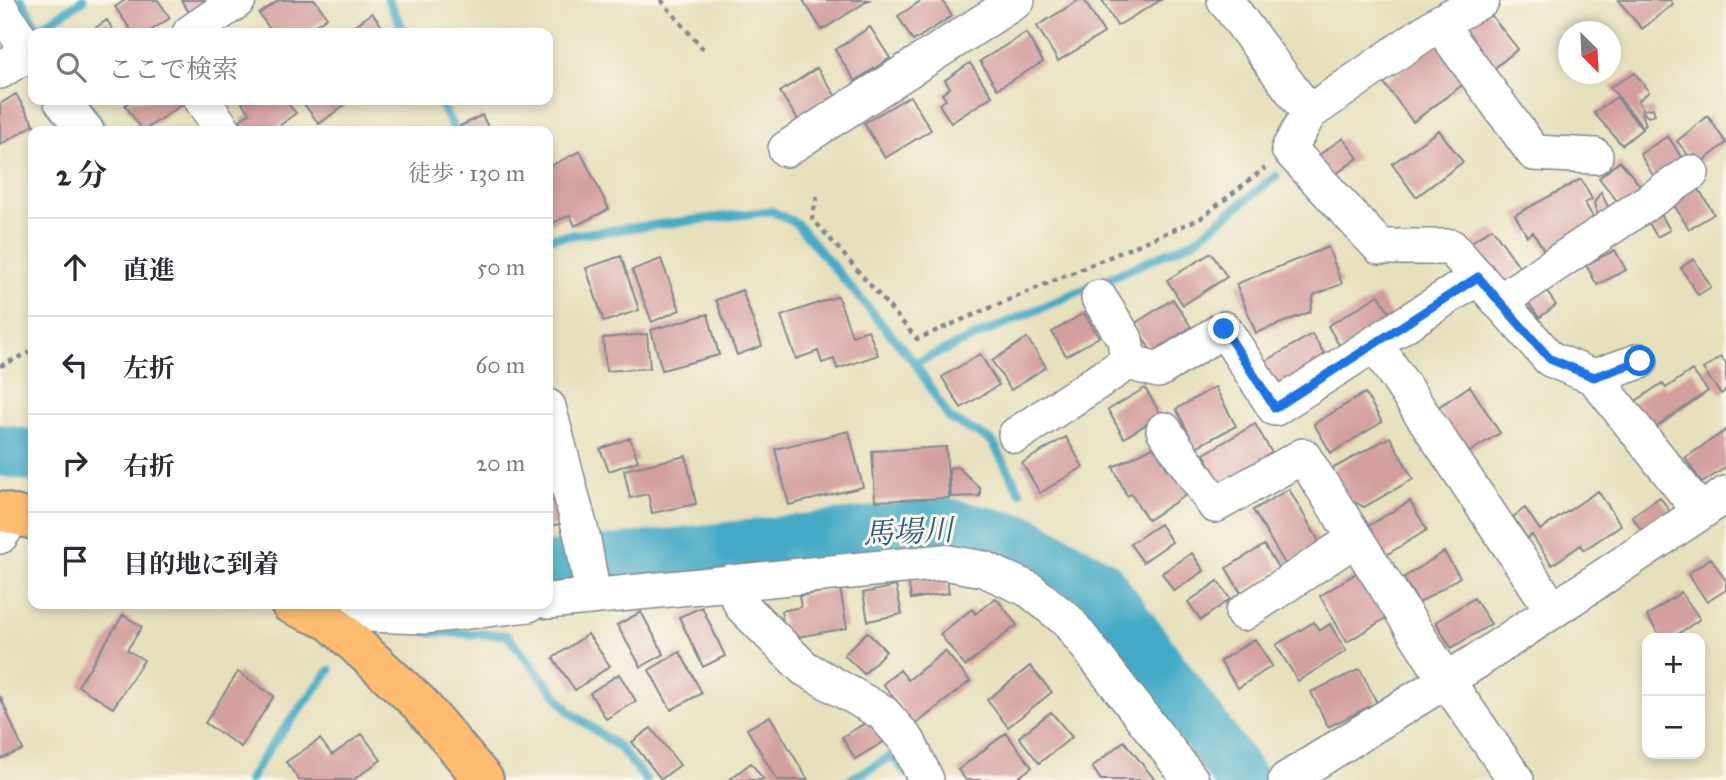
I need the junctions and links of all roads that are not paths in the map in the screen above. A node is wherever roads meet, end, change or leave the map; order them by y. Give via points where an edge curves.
1 (238, 0) edge
2 (1017, 0) edge
3 (1225, 0) edge
4 (1482, 0) edge
5 (0, 8) edge
6 (1439, 23) junction
7 (197, 28) edge
8 (28, 51) edge
9 (28, 57) edge
10 (0, 71) edge
11 (206, 105) edge
12 (1309, 113) junction
13 (220, 126) edge
14 (786, 149) dead end
15 (1595, 156) dead end
16 (1691, 173) dead end
17 (1489, 290) junction
18 (1099, 298) dead end
19 (1375, 344) junction
20 (1640, 361) dead end
21 (1128, 362) junction
22 (1594, 377) junction
23 (553, 426) edge
24 (1164, 430) dead end
25 (1016, 435) dead end
26 (1713, 503) edge
27 (1355, 539) junction
28 (730, 582) junction
29 (593, 596) junction
30 (553, 600) edge
31 (302, 609) edge
32 (486, 609) edge
33 (1553, 610) junction
34 (1243, 613) dead end
35 (330, 621) junction
36 (1446, 680) junction
37 (1288, 779) edge
38 (484, 780) edge
39 (926, 780) edge
40 (1191, 780) edge
41 (1516, 780) edge

1 - 7 street
2 - 14 street
3 - 12 street
4 - 6 street
5 - 8 street
6 - 12 street
6 - 15 street via 1534,153
9 - 10 street
11 - 13 street
12 - 17 street via 1289,149 1380,247 1451,247
16 - 17 street
17 - 19 street
17 - 22 street via 1550,359
18 - 21 street via 1125,339
19 - 21 street via 1275,408 1224,329 1158,370
19 - 33 street
20 - 22 street
21 - 25 street
22 - 26 street
23 - 29 street
24 - 27 street via 1215,505 1303,456
26 - 33 street
27 - 34 street
27 - 36 street
28 - 29 street
28 - 39 street via 743,607 804,668 883,713 908,742
28 - 40 street via 943,562 985,569 1030,590 1068,621
29 - 30 street
31 - 35 highway
32 - 35 street via 425,616 365,614
33 - 36 street
35 - 38 highway via 419,703
36 - 37 street
36 - 41 street

